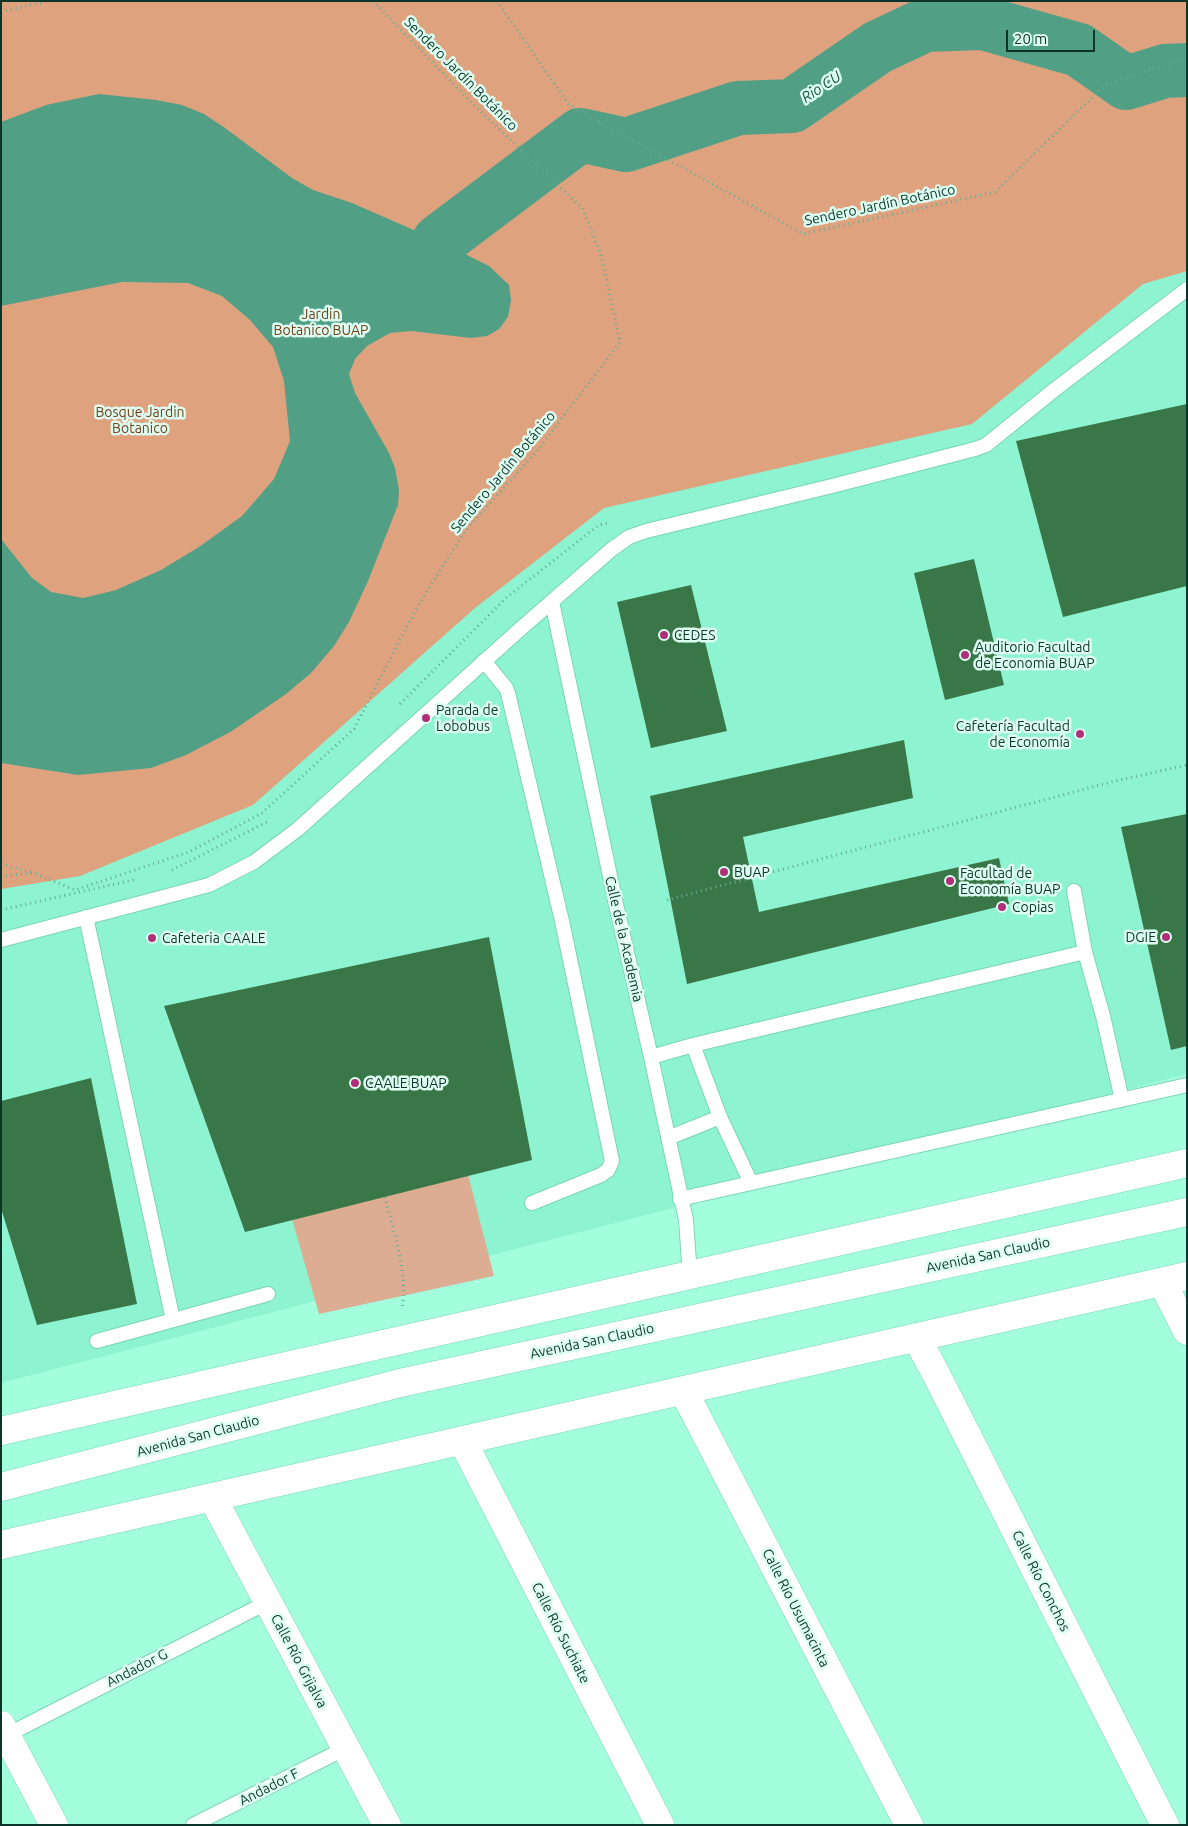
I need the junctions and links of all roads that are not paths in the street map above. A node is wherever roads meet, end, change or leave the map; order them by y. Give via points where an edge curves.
1 (1187, 289) edge
2 (552, 602) junction
3 (484, 661) junction
4 (1074, 891) dead end
5 (86, 918) junction
6 (1, 940) edge
7 (1085, 952) junction
8 (693, 1044) junction
9 (651, 1057) junction
10 (1187, 1085) edge
11 (1122, 1100) junction
12 (720, 1117) junction
13 (668, 1138) junction
14 (1187, 1163) edge
15 (751, 1183) junction
16 (680, 1199) junction
17 (532, 1203) dead end
18 (1187, 1212) edge
19 (690, 1276) junction
20 (1174, 1279) edge
21 (268, 1294) dead end
22 (173, 1320) junction
23 (1183, 1323) edge
24 (916, 1338) junction
25 (97, 1342) dead end
26 (683, 1390) junction
27 (1, 1431) edge
28 (462, 1440) junction
29 (1, 1487) edge
30 (212, 1497) junction
31 (1, 1545) edge
32 (268, 1602) junction
33 (4, 1730) edge
34 (346, 1748) junction
35 (54, 1825) edge
36 (193, 1825) edge
37 (387, 1825) edge
38 (660, 1825) edge
39 (909, 1825) edge
40 (1165, 1825) edge

1 - 2 lane via 986,445 629,537
2 - 3 lane
2 - 9 lane, Calle de la Academia via 616,909
3 - 5 lane via 298,829 254,862 209,885
3 - 17 lane via 508,693 562,922 612,1161 608,1170 600,1175
4 - 7 lane
5 - 6 lane
5 - 22 lane
7 - 8 lane
7 - 11 lane
8 - 9 lane
8 - 12 lane
9 - 13 lane, Calle de la Academia
10 - 11 lane
11 - 15 lane
12 - 13 lane
12 - 15 lane
13 - 16 lane, Calle de la Academia
14 - 19 street
15 - 16 lane
16 - 19 lane, Calle de la Academia via 686,1220
18 - 29 street, Avenida San Claudio via 400,1383
19 - 27 street
20 - 23 street
20 - 24 street
21 - 22 lane
22 - 25 lane
24 - 26 street
24 - 40 street, Calle Río Conchos
26 - 28 street
26 - 39 street, Calle Río Usumacinta
28 - 30 street
28 - 38 street, Calle Río Suchiate
30 - 31 street
30 - 32 street, Calle Río Grijalva
32 - 33 lane, Andador G
32 - 34 street, Calle Río Grijalva
33 - 35 street
34 - 36 lane, Andador F
34 - 37 street, Calle Río Grijalva

